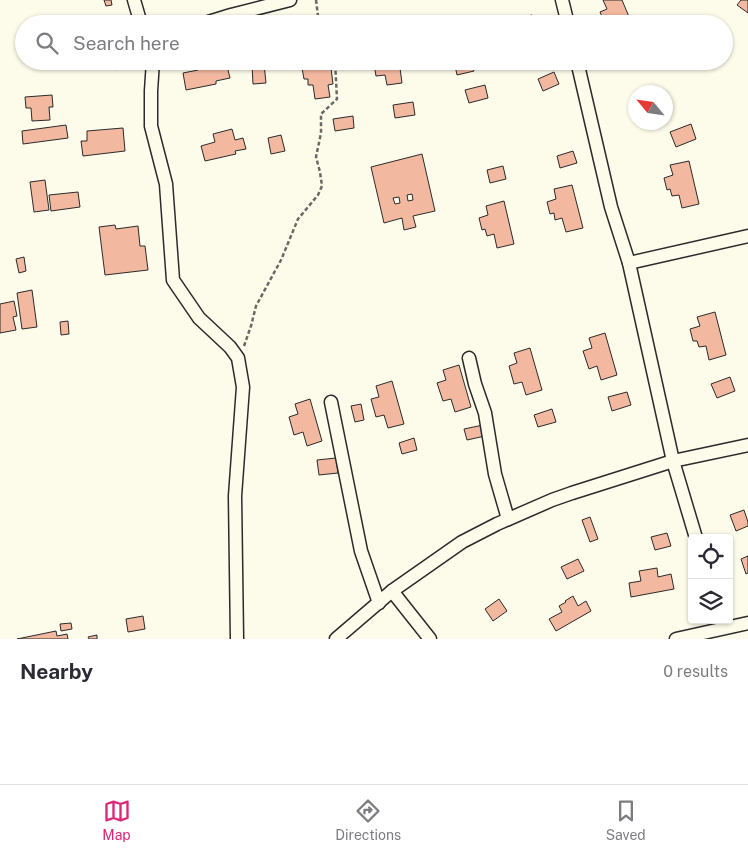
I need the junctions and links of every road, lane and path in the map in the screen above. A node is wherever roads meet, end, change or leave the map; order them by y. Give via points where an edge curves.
1 (134, 0) edge
2 (290, 0) edge
3 (316, 0) edge
4 (562, 0) edge
5 (138, 15) edge
6 (231, 15) edge
7 (318, 15) edge
8 (566, 15) edge
9 (152, 70) edge
10 (335, 70) edge
11 (579, 70) edge
12 (748, 236) edge
13 (629, 263) junction
14 (238, 358) junction
15 (469, 358) dead end
16 (331, 402) dead end
17 (748, 445) edge
18 (673, 462) junction
19 (508, 519) junction
20 (695, 534) edge
21 (392, 591) junction
22 (378, 603) junction
23 (748, 623) edge
24 (724, 630) edge
25 (237, 639) edge
26 (336, 639) edge
27 (430, 639) edge
28 (676, 639) edge

1 - 5 street
2 - 6 street
3 - 7 path
4 - 8 street
9 - 14 street via 151,126 166,184 173,280 199,318
10 - 14 path via 337,99 321,114 316,157 322,186 298,219 281,260 256,306
11 - 13 street via 611,207
12 - 13 street
13 - 18 street
14 - 25 street via 242,387 235,496
15 - 19 street
16 - 22 street via 357,536
17 - 18 street
18 - 19 street via 572,493
18 - 20 street
19 - 21 street via 462,542
21 - 22 street
21 - 27 street
22 - 26 street
23 - 24 street
24 - 28 street

